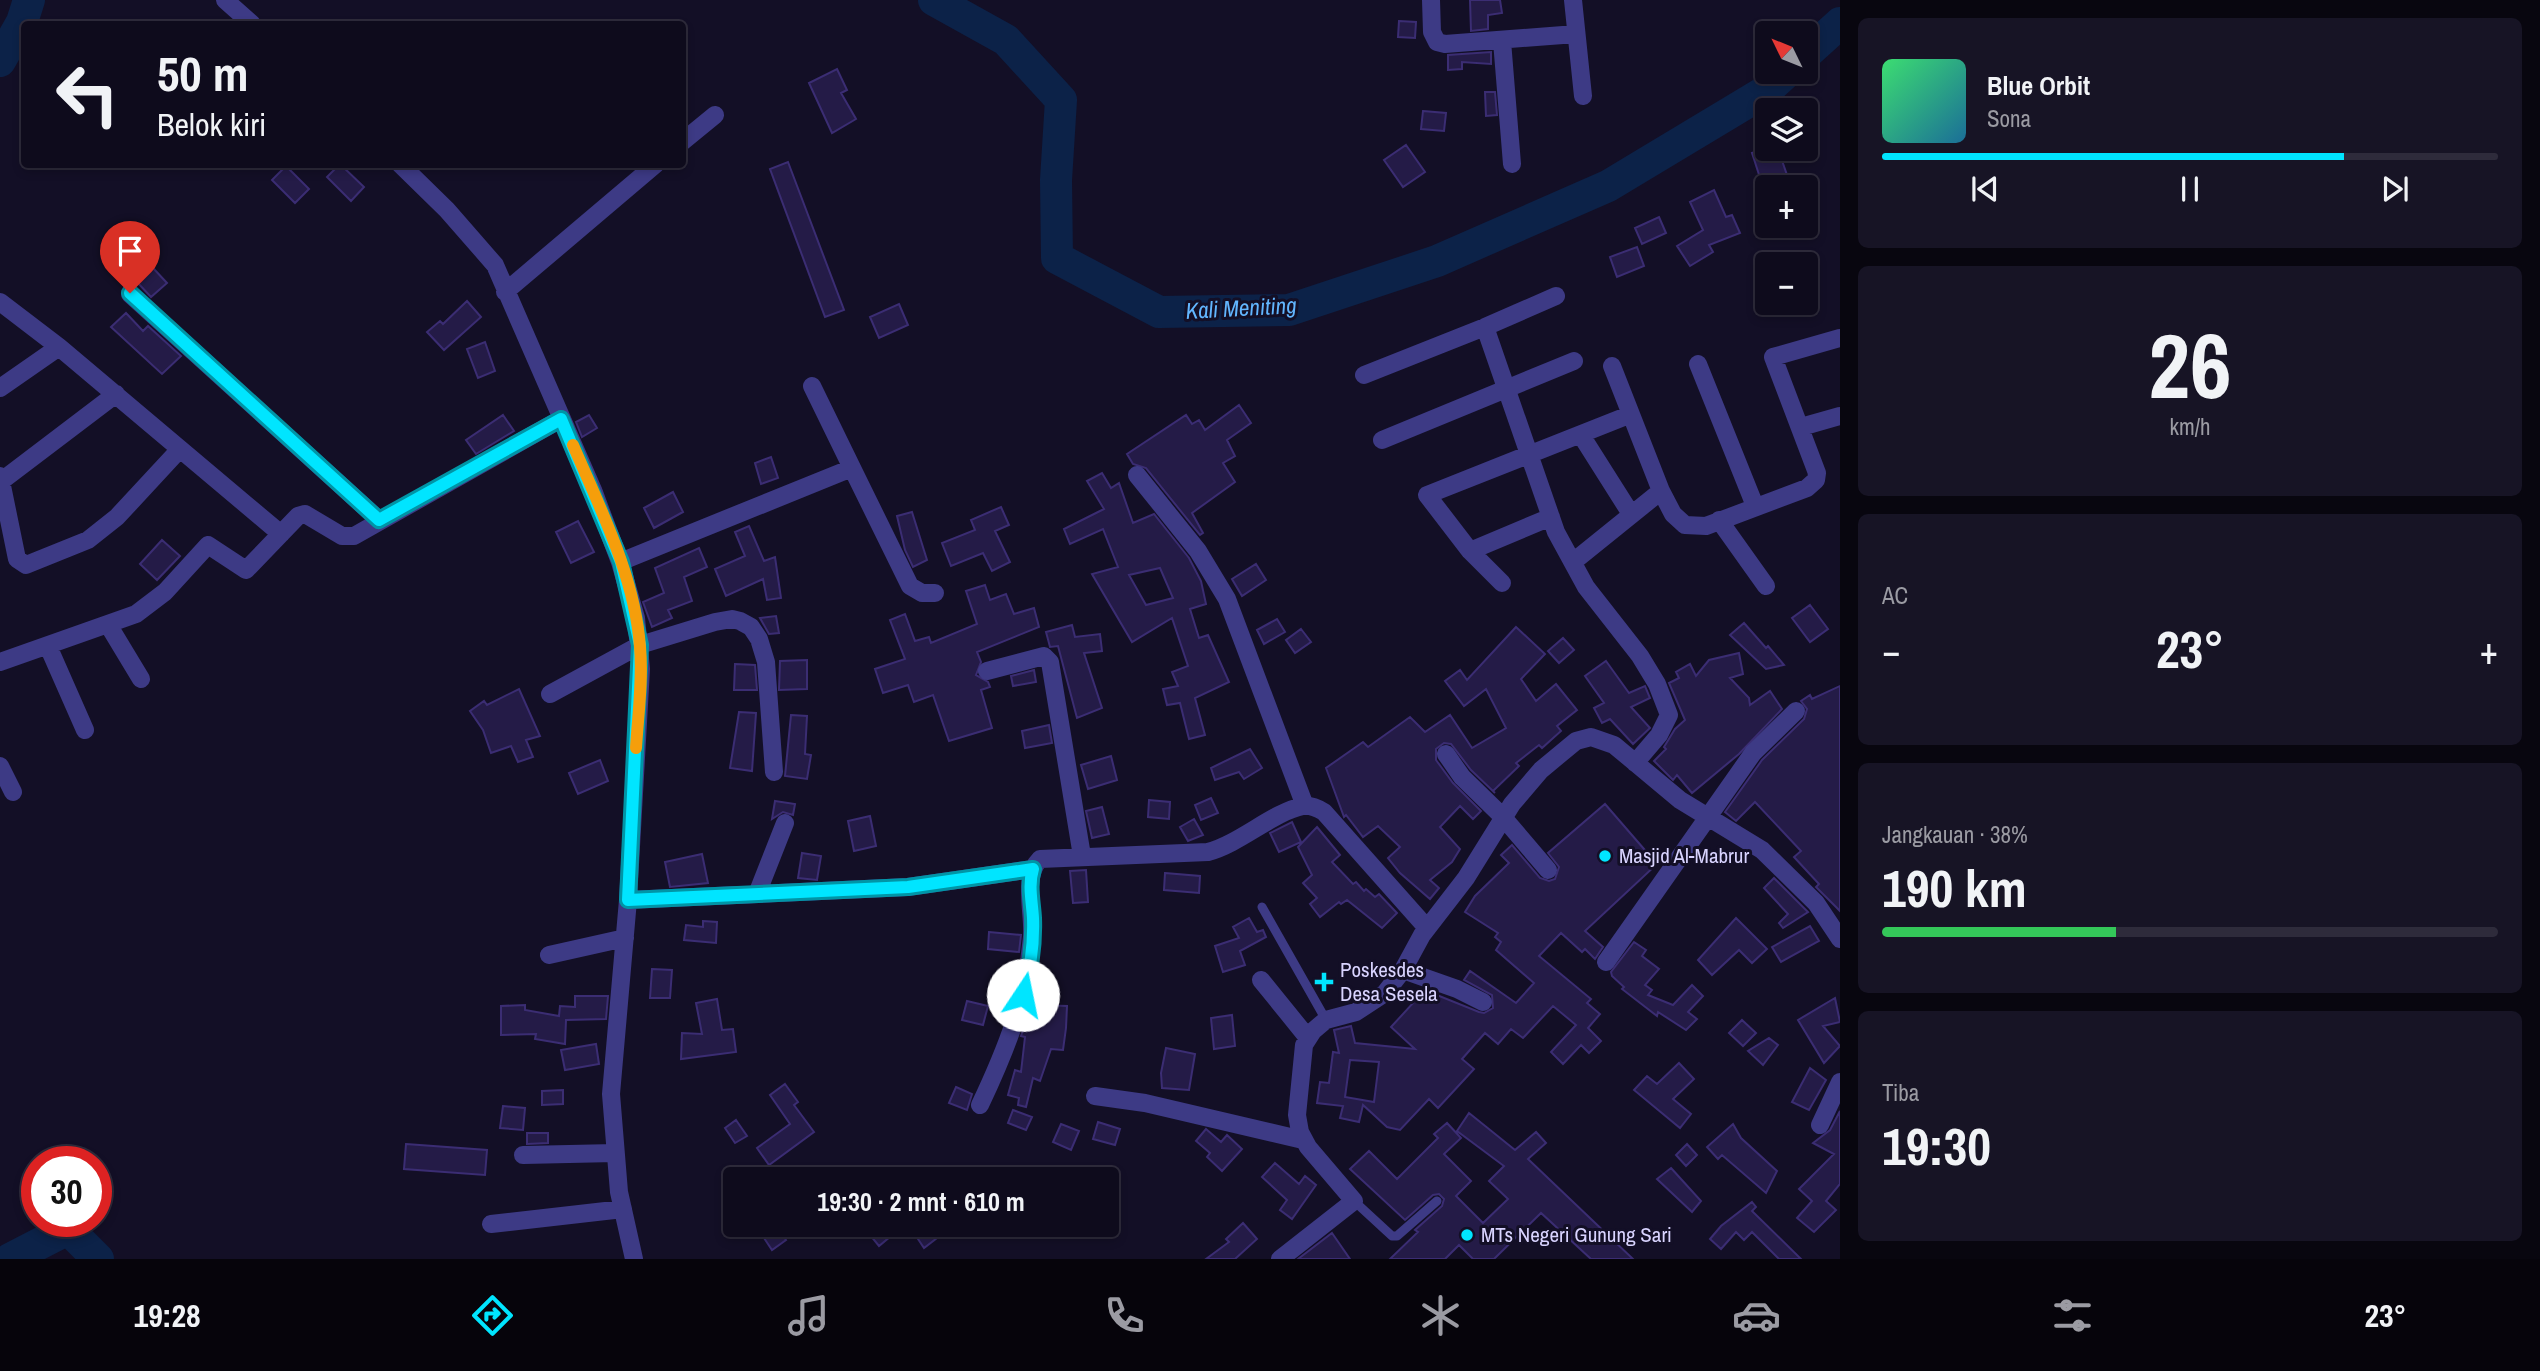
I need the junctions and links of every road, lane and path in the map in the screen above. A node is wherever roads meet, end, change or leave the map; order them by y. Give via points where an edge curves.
1 (225, 0) edge
2 (1431, 0) edge
3 (1573, 0) edge
4 (249, 21) edge
5 (1576, 34) junction
6 (1502, 41) junction
7 (1583, 96) dead end
8 (715, 114) dead end
9 (686, 139) edge
10 (1512, 164) dead end
11 (404, 168) edge
12 (651, 168) edge
13 (506, 292) junction
14 (130, 293) dead end
15 (1556, 296) dead end
16 (0, 302) edge
17 (1485, 327) junction
18 (1840, 338) edge
19 (59, 347) junction
20 (1574, 361) dead end
21 (1698, 364) dead end
22 (1612, 366) dead end
23 (1364, 375) dead end
24 (812, 386) dead end
25 (0, 388) edge
26 (1508, 389) junction
27 (116, 394) junction
28 (1629, 415) junction
29 (1840, 416) edge
30 (561, 419) junction
31 (1801, 426) junction
32 (1581, 435) junction
33 (1382, 440) dead end
34 (180, 449) junction
35 (1531, 454) junction
36 (852, 468) junction
37 (1137, 475) dead end
38 (0, 480) edge
39 (1661, 491) junction
40 (1755, 506) junction
41 (1631, 514) junction
42 (1551, 517) junction
43 (5, 518) edge
44 (379, 520) junction
45 (1719, 520) junction
46 (281, 534) junction
47 (1470, 551) junction
48 (621, 562) junction
49 (1573, 562) junction
50 (1502, 583) dead end
51 (1766, 586) dead end
52 (935, 593) dead end
53 (110, 626) junction
54 (640, 645) junction
55 (48, 646) junction
56 (0, 663) edge
57 (987, 671) dead end
58 (141, 679) dead end
59 (550, 694) dead end
60 (1796, 711) dead end
61 (85, 730) dead end
62 (1446, 754) dead end
63 (1635, 763) junction
64 (0, 766) edge
65 (774, 772) dead end
66 (13, 792) dead end
67 (1305, 806) junction
68 (1502, 816) junction
69 (1709, 816) junction
70 (785, 823) dead end
71 (1082, 856) junction
72 (1033, 869) junction
73 (1548, 870) dead end
74 (757, 894) junction
75 (628, 900) junction
76 (1262, 907) dead end
77 (1427, 928) junction
78 (625, 938) junction
79 (1840, 939) edge
80 (549, 955) dead end
81 (1606, 962) dead end
82 (1404, 970) junction
83 (1261, 980) dead end
84 (1483, 1002) dead end
85 (1326, 1020) junction
86 (1308, 1038) junction
87 (1840, 1082) edge
88 (1095, 1096) dead end
89 (980, 1105) dead end
90 (1820, 1125) dead end
91 (1303, 1140) junction
92 (615, 1153) junction
93 (523, 1154) dead end
94 (1354, 1201) junction
95 (1437, 1201) dead end
96 (623, 1209) junction
97 (491, 1224) dead end
98 (634, 1259) edge
99 (1280, 1259) edge

1 - 4 street
2 - 6 street via 1437,43
3 - 5 street
5 - 6 street
5 - 7 street
6 - 10 street
8 - 9 street
11 - 13 street via 489,257
12 - 13 street
13 - 30 street
14 - 44 street
15 - 17 street
16 - 19 street
17 - 23 street
17 - 26 street
18 - 31 street via 1773,357
19 - 25 street
19 - 27 street
20 - 26 street
21 - 40 street
22 - 28 street
24 - 36 street
26 - 33 street
26 - 35 street
27 - 34 street
27 - 38 street
28 - 32 street
28 - 39 street
29 - 31 street
30 - 44 street
30 - 48 street
31 - 40 street via 1816,480 1807,488
32 - 35 street
32 - 41 street
34 - 43 street via 117,517 88,540 32,563 22,565 17,559
34 - 46 street
35 - 42 street
35 - 47 street via 1427,495
36 - 48 street
36 - 52 street via 910,586 922,593
37 - 67 street via 1198,551 1227,599
38 - 43 street
39 - 41 street
39 - 45 street via 1685,525 1706,526
40 - 45 street
41 - 49 street
42 - 47 street
42 - 49 street
44 - 46 street via 348,538 305,514
45 - 51 street
46 - 53 street via 248,570 208,545 165,592
47 - 50 street
48 - 54 street
49 - 63 street via 1586,587 1640,656 1669,715
53 - 55 street
53 - 58 street
54 - 59 street
54 - 65 street via 732,619 751,627 766,662
54 - 75 street
55 - 56 street
55 - 61 street
57 - 71 street via 1044,656 1050,662
60 - 69 street via 1753,753
62 - 68 street via 1462,777
63 - 68 street via 1608,741 1583,738 1542,770
63 - 69 street via 1679,800
64 - 66 street
67 - 71 street via 1227,847 1208,852
67 - 77 street via 1324,811
68 - 73 street
68 - 77 street via 1466,878
69 - 79 street via 1782,867 1816,903
69 - 81 street
70 - 74 street
71 - 72 street via 1045,857
72 - 74 street via 908,887
72 - 89 street via 1029,974 1011,1037
74 - 75 street
75 - 78 street
76 - 85 lane
77 - 82 street
78 - 80 street
78 - 92 street via 611,1094
82 - 84 street
82 - 85 street via 1373,1002
83 - 86 street
85 - 86 street
86 - 91 street via 1301,1053 1297,1115
87 - 90 street
88 - 91 street via 1146,1103
91 - 94 street
92 - 93 street
92 - 96 street
94 - 95 lane via 1391,1236 1397,1236
94 - 99 street
96 - 97 street
96 - 98 street

